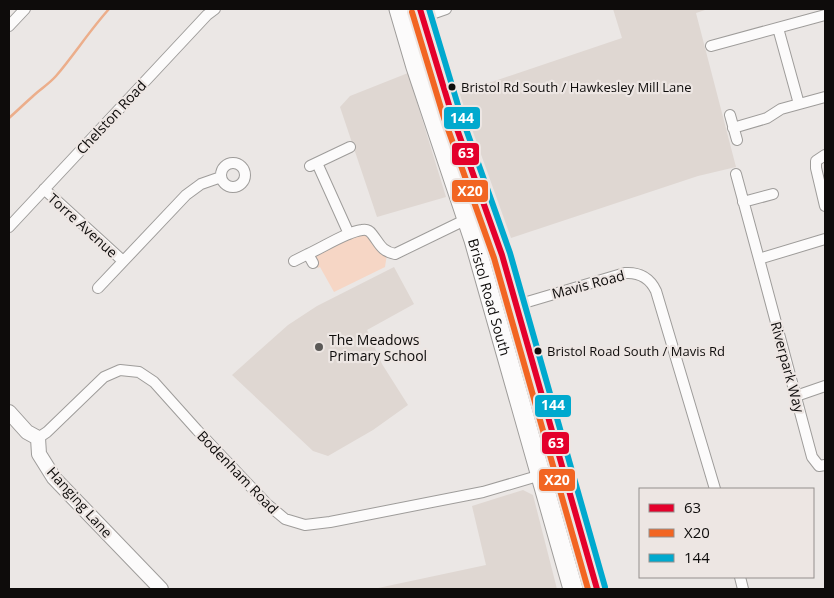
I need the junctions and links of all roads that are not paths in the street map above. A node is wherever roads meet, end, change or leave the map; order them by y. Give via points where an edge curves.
1 (26, 9) edge
2 (215, 9) edge
3 (446, 9) edge
4 (422, 13) edge
5 (825, 15) edge
6 (402, 17) edge
7 (9, 26) edge
8 (778, 28) junction
9 (711, 46) dead end
10 (825, 97) edge
11 (799, 104) junction
12 (730, 115) dead end
13 (734, 128) junction
14 (737, 140) dead end
15 (350, 147) dead end
16 (825, 155) edge
17 (736, 174) dead end
18 (220, 177) dead end
19 (44, 189) junction
20 (774, 194) dead end
21 (744, 202) junction
22 (825, 206) edge
23 (467, 219) junction
24 (9, 227) edge
25 (349, 234) junction
26 (825, 239) edge
27 (759, 259) junction
28 (123, 260) junction
29 (294, 261) dead end
30 (98, 288) dead end
31 (517, 305) junction
32 (825, 386) edge
33 (796, 396) junction
34 (9, 412) edge
35 (38, 438) junction
36 (825, 465) edge
37 (541, 475) junction
38 (714, 488) edge
39 (586, 552) junction
40 (593, 584) edge
41 (161, 589) edge
42 (575, 589) edge

1 - 7 street
2 - 19 street, Chelston Road
3 - 4 street
4 - 6 highway
4 - 31 highway, Bristol Road South via 445,92
5 - 8 street
6 - 23 highway, Bristol Road South
8 - 9 street
8 - 11 street
10 - 11 street
11 - 13 street
12 - 13 street
13 - 14 street
15 - 25 street via 313,165
16 - 22 street via 816,161
17 - 21 street, Riverpark Way
18 - 28 street, Torre Avenue via 201,184 186,195
19 - 24 street, Chelston Road
19 - 28 street, Torre Avenue
20 - 21 street
21 - 27 street, Riverpark Way
23 - 25 street via 395,254 382,249 368,230
23 - 37 highway, Bristol Road South
25 - 29 street via 311,258
26 - 27 street
27 - 33 street, Riverpark Way
28 - 30 street, Torre Avenue
31 - 38 street, Mavis Road via 624,273 637,273 653,285
31 - 39 highway, Bristol Road South
32 - 33 street
33 - 36 street, Riverpark Way via 812,457 819,466
34 - 35 street via 27,432
35 - 37 street, Bodenham Road via 104,377 120,370 139,372 154,382 267,504 285,519 305,525 483,492
35 - 41 street, Hanging Lane via 39,454 54,478
37 - 42 highway, Bristol Road South
39 - 40 highway, Bristol Road South
39 - 42 highway via 573,562

